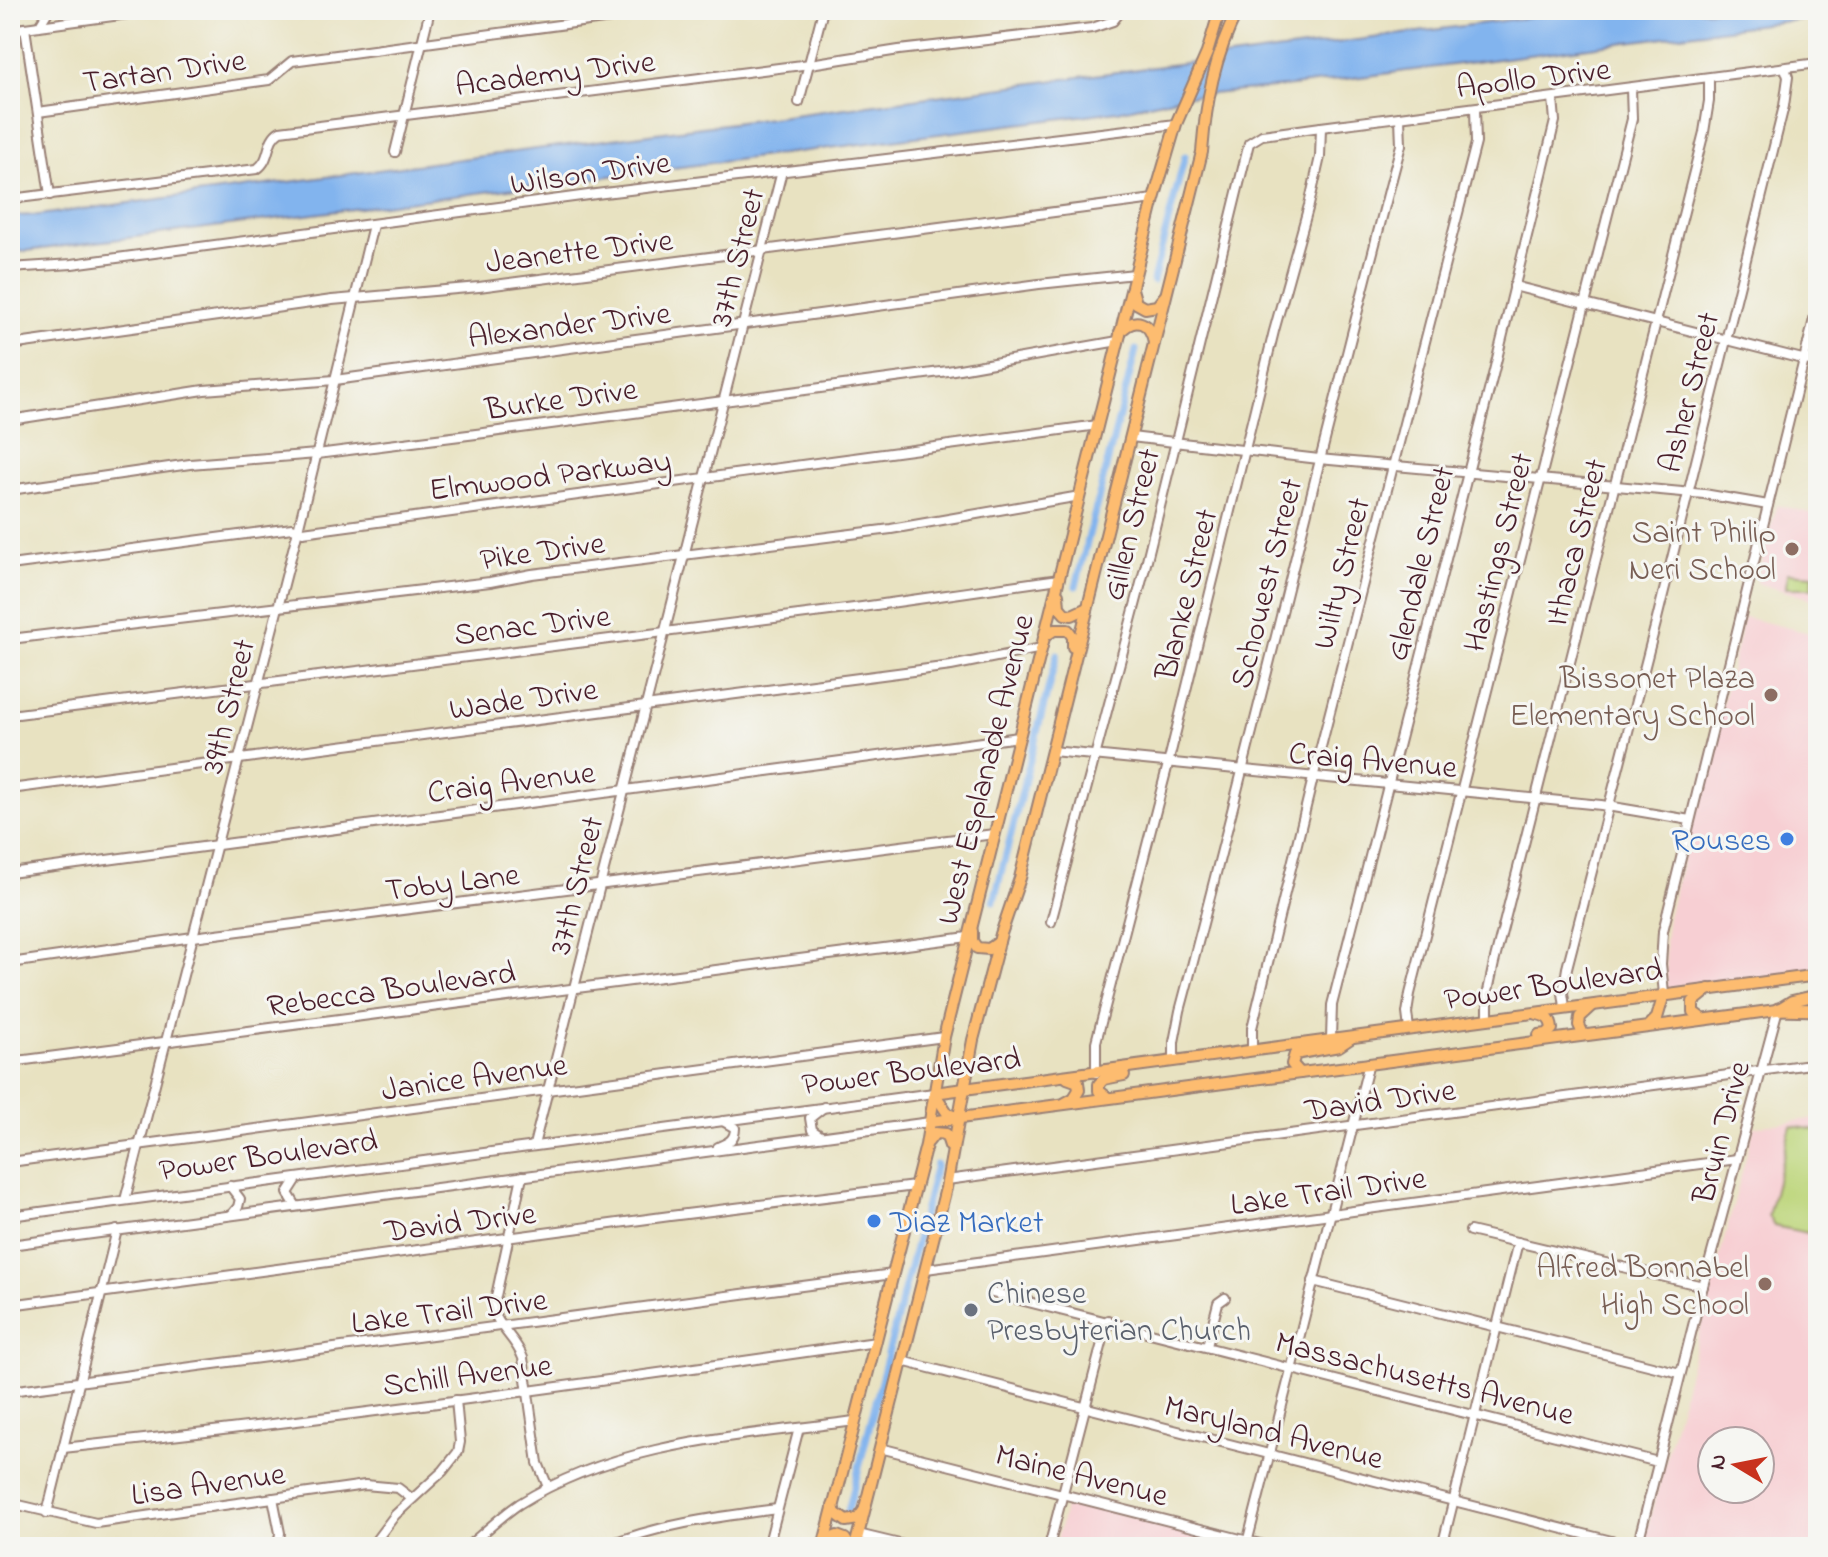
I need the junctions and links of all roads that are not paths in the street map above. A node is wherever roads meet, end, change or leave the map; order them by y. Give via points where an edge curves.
1 (49, 10) edge
2 (157, 10) edge
3 (430, 10) edge
4 (670, 10) edge
5 (823, 10) edge
6 (1122, 10) edge
7 (1220, 10) edge
8 (1238, 10) edge
9 (39, 26) junction
10 (25, 28) junction
11 (10, 30) edge
12 (422, 44) junction
13 (1818, 63) edge
14 (810, 64) junction
15 (1785, 68) junction
16 (1709, 79) junction
17 (1631, 88) junction
18 (1553, 98) junction
19 (799, 102) dead end
20 (1475, 108) junction
21 (38, 112) junction
22 (404, 115) junction
23 (1400, 117) junction
24 (1176, 124) junction
25 (1321, 127) junction
26 (1254, 137) joint
27 (395, 152) dead end
28 (782, 171) junction
29 (50, 195) junction
30 (10, 199) edge
31 (1154, 199) junction
32 (373, 225) junction
33 (763, 250) junction
34 (10, 268) edge
35 (1135, 274) junction
36 (1514, 286) junction
37 (1132, 287) junction
38 (1168, 292) junction
39 (355, 298) junction
40 (1818, 303) edge
41 (1585, 304) junction
42 (1655, 322) junction
43 (745, 324) junction
44 (1119, 337) junction
45 (1726, 339) junction
46 (10, 345) edge
47 (1154, 345) junction
48 (1804, 359) junction
49 (1818, 363) edge
50 (335, 380) junction
51 (725, 400) junction
52 (10, 420) edge
53 (1098, 425) junction
54 (1131, 437) junction
55 (1175, 443) junction
56 (1244, 451) junction
57 (317, 454) junction
58 (1319, 459) junction
59 (1392, 466) junction
60 (1467, 472) junction
61 (706, 478) junction
62 (1541, 479) junction
63 (1615, 486) junction
64 (10, 490) edge
65 (1687, 493) junction
66 (1080, 496) junction
67 (1768, 505) junction
68 (298, 530) junction
69 (686, 554) junction
70 (10, 565) edge
71 (1058, 583) junction
72 (278, 606) junction
73 (1087, 608) junction
74 (666, 631) junction
75 (1045, 636) junction
76 (10, 639) edge
77 (1042, 648) junction
78 (1074, 661) junction
79 (258, 682) junction
80 (646, 705) junction
81 (10, 715) edge
82 (1019, 737) junction
83 (1052, 751) junction
84 (1095, 756) junction
85 (239, 757) junction
86 (1168, 764) junction
87 (1244, 772) junction
88 (1313, 778) junction
89 (1387, 785) junction
90 (10, 789) edge
91 (624, 791) junction
92 (1462, 792) junction
93 (1535, 798) junction
94 (1608, 806) junction
95 (1690, 820) junction
96 (994, 834) junction
97 (218, 845) junction
98 (10, 873) edge
99 (600, 886) junction
100 (972, 921) junction
101 (1051, 922) dead end
102 (193, 937) junction
103 (968, 937) junction
104 (999, 942) junction
105 (10, 963) edge
106 (1818, 975) edge
107 (1803, 977) junction
108 (573, 988) junction
109 (1711, 988) junction
110 (1664, 994) junction
111 (1818, 995) edge
112 (1804, 998) junction
113 (1597, 1003) junction
114 (1565, 1007) junction
115 (1818, 1008) edge
116 (1778, 1009) junction
117 (1530, 1012) junction
118 (1488, 1017) junction
119 (1701, 1018) junction
120 (1650, 1025) junction
121 (1409, 1029) junction
122 (1583, 1034) junction
123 (944, 1037) junction
124 (1353, 1037) junction
125 (1331, 1039) junction
126 (167, 1042) junction
127 (1527, 1042) junction
128 (1252, 1050) junction
129 (1174, 1061) junction
130 (10, 1062) edge
131 (1369, 1063) junction
132 (1818, 1063) edge
133 (1139, 1066) junction
134 (1761, 1071) junction
135 (1096, 1073) junction
136 (1300, 1073) junction
137 (1063, 1077) junction
138 (964, 1089) junction
139 (547, 1091) junction
140 (934, 1093) junction
141 (1108, 1098) junction
142 (1063, 1104) junction
143 (825, 1106) junction
144 (958, 1118) junction
145 (721, 1120) junction
146 (930, 1122) junction
147 (1353, 1127) junction
148 (823, 1136) junction
149 (140, 1144) junction
150 (534, 1145) junction
151 (926, 1145) junction
152 (706, 1152) junction
153 (952, 1155) junction
154 (1737, 1159) junction
155 (10, 1162) edge
156 (522, 1176) junction
157 (298, 1178) junction
158 (947, 1180) junction
159 (230, 1186) junction
160 (915, 1186) junction
161 (125, 1200) junction
162 (296, 1206) junction
163 (231, 1214) junction
164 (1331, 1215) junction
165 (10, 1216) edge
166 (117, 1230) junction
167 (1470, 1231) dead end
168 (509, 1239) junction
169 (1518, 1242) junction
170 (10, 1245) edge
171 (926, 1269) junction
172 (893, 1274) junction
173 (1313, 1281) junction
174 (1703, 1286) junction
175 (993, 1293) dead end
176 (101, 1294) junction
177 (1225, 1298) dead end
178 (10, 1305) edge
179 (1108, 1320) junction
180 (503, 1327) junction
181 (1497, 1328) junction
182 (876, 1342) junction
183 (1207, 1346) junction
184 (902, 1361) junction
185 (1291, 1367) junction
186 (1680, 1373) junction
187 (79, 1382) junction
188 (10, 1391) edge
189 (528, 1392) junction
190 (456, 1400) junction
191 (1085, 1407) junction
192 (1475, 1415) junction
193 (855, 1421) junction
194 (799, 1428) junction
195 (63, 1448) junction
196 (880, 1448) junction
197 (1269, 1454) junction
198 (1658, 1462) junction
199 (548, 1487) junction
200 (1062, 1494) junction
201 (273, 1498) junction
202 (411, 1498) junction
203 (1453, 1501) junction
204 (10, 1503) edge
205 (833, 1506) junction
206 (777, 1509) junction
207 (864, 1510) junction
208 (47, 1513) junction
209 (858, 1534) junction
210 (1247, 1544) edge
211 (278, 1547) edge
212 (371, 1547) edge
213 (467, 1547) edge
214 (603, 1547) edge
215 (768, 1547) edge
216 (824, 1547) edge
217 (853, 1547) edge
218 (912, 1547) edge
219 (1049, 1547) edge
220 (1272, 1547) edge
221 (1442, 1547) edge
222 (1636, 1547) edge

1 - 9 street
2 - 9 street
3 - 12 street
4 - 12 street, Tartan Drive
5 - 14 street
6 - 14 street, Academy Drive via 1113,21 1092,28
7 - 24 main road, West Esplanade Avenue
8 - 38 main road, West Esplanade Avenue via 1206,98 1202,152
9 - 10 street
10 - 11 street
10 - 21 street
12 - 21 street, Tartan Drive via 292,61 269,80
12 - 22 street
13 - 15 street, Apollo Drive
14 - 19 street
14 - 22 street, Academy Drive
15 - 16 street, Apollo Drive
15 - 45 street, Asher Street via 1784,106
16 - 17 street, Apollo Drive
16 - 42 street, Ithaca Street via 1704,132
17 - 18 street, Apollo Drive
17 - 41 street, Hastings Street via 1632,119
18 - 20 street, Apollo Drive
18 - 36 street, Glendale Street via 1555,121
20 - 23 street, Apollo Drive
20 - 59 street, Wilty Street via 1476,143
21 - 29 street
22 - 27 street
22 - 29 street, Academy Drive via 280,131 257,169
23 - 25 street, Apollo Drive
23 - 58 street, Schouest Street via 1401,145
24 - 28 street, Wilson Drive
24 - 31 main road, West Esplanade Avenue
25 - 26 street, Apollo Drive
25 - 56 street, Blanke Street via 1309,205
26 - 55 street, Gillen Street
28 - 32 street, Wilson Drive
28 - 33 street, 37th Street
29 - 30 street, Academy Drive
31 - 33 street, Jeanette Drive
31 - 35 main road, West Esplanade Avenue
32 - 34 street, Wilson Drive
32 - 39 street, 39th Street
33 - 39 street, Jeanette Drive
33 - 43 street, 37th Street
35 - 37 main road, West Esplanade Avenue
35 - 43 street, Alexander Drive
36 - 41 street
36 - 60 street, Glendale Street
37 - 38 main road via 1136,303 1145,308 1157,306
37 - 44 main road, West Esplanade Avenue
38 - 47 main road, West Esplanade Avenue
39 - 46 street, Jeanette Drive
39 - 50 street, 39th Street
40 - 48 street
41 - 42 street
41 - 62 street, Hastings Street
42 - 45 street
42 - 63 street, Ithaca Street
43 - 50 street, Alexander Drive
43 - 51 street, 37th Street
44 - 47 main road via 1132,322 1141,321 1153,333
44 - 51 street, Burke Drive via 948,371
44 - 53 main road, West Esplanade Avenue
45 - 48 street
45 - 65 street, Asher Street
47 - 54 main road, West Esplanade Avenue
48 - 49 street
48 - 67 street
50 - 52 street, Alexander Drive via 204,390
50 - 57 street, 39th Street
51 - 57 street, Burke Drive
51 - 61 street, 37th Street
53 - 61 street, Elmwood Parkway
53 - 66 main road, West Esplanade Avenue
54 - 55 street
54 - 73 main road, West Esplanade Avenue
55 - 56 street
55 - 84 street, Gillen Street
56 - 58 street
56 - 86 street, Blanke Street
57 - 64 street, Burke Drive via 190,464
57 - 68 street, 39th Street
58 - 59 street
58 - 87 street, Schouest Street
59 - 60 street
59 - 88 street, Wilty Street
60 - 62 street
60 - 89 street, Glendale Street
61 - 68 street, Elmwood Parkway
61 - 69 street, 37th Street
62 - 63 street
62 - 92 street, Hastings Street
63 - 65 street
63 - 93 street, Ithaca Street
65 - 67 street
65 - 94 street, Asher Street
66 - 69 street, Pike Drive via 891,529
66 - 71 main road, West Esplanade Avenue
67 - 95 street
68 - 70 street, Elmwood Parkway
68 - 72 street, 39th Street
69 - 72 street, Pike Drive
69 - 74 street, 37th Street
71 - 73 main road via 1059,607 1065,614
71 - 74 street, Senac Drive
71 - 75 main road, West Esplanade Avenue
72 - 76 street, Pike Drive
72 - 79 street, 39th Street
73 - 78 main road, West Esplanade Avenue
74 - 79 street, Senac Drive
74 - 80 street, 37th Street
75 - 77 main road, West Esplanade Avenue
75 - 78 main road via 1068,630
77 - 80 street, Wade Drive via 951,666
77 - 82 main road, West Esplanade Avenue
78 - 83 main road, West Esplanade Avenue
79 - 81 street, Senac Drive
79 - 85 street, 39th Street
80 - 85 street, Wade Drive
80 - 91 street, 37th Street
82 - 91 street, Craig Avenue
82 - 96 main road, West Esplanade Avenue
83 - 84 street, Craig Avenue
83 - 104 main road, West Esplanade Avenue
84 - 86 street, Craig Avenue
84 - 101 street, Gillen Street
85 - 90 street, Wade Drive
85 - 97 street, 39th Street
86 - 87 street, Craig Avenue
86 - 135 street, Blanke Street via 1096,1042
87 - 88 street, Craig Avenue
87 - 129 street, Schouest Street via 1180,1011
88 - 89 street, Craig Avenue
88 - 128 street, Wilty Street via 1252,1028
89 - 92 street, Craig Avenue
89 - 125 street, Glendale Street via 1332,1005
91 - 97 street, Craig Avenue
91 - 99 street, 37th Street
92 - 93 street, Craig Avenue
92 - 121 street, Hastings Street via 1410,994
93 - 94 street, Craig Avenue
93 - 118 street, Ithaca Street via 1494,963
94 - 95 street, Craig Avenue
94 - 114 street, Asher Street via 1567,968
95 - 110 street via 1663,931
96 - 99 street, Toby Lane
96 - 100 main road, West Esplanade Avenue
97 - 98 street, Craig Avenue
97 - 102 street, 39th Street
99 - 102 street, Toby Lane
99 - 108 street, 37th Street
100 - 103 main road, West Esplanade Avenue
100 - 104 main road via 977,948 989,949
102 - 105 street, Toby Lane
102 - 126 street, 39th Street
103 - 108 street, Rebecca Boulevard
103 - 123 main road, West Esplanade Avenue
104 - 138 main road, West Esplanade Avenue
106 - 107 main road, Power Boulevard
107 - 109 main road, Power Boulevard
107 - 112 main road via 1811,987
108 - 126 street, Rebecca Boulevard
108 - 139 street, 37th Street
109 - 110 main road, Power Boulevard
109 - 119 main road via 1693,1002 1693,1012
110 - 113 main road, Power Boulevard
110 - 120 main road
111 - 112 main road, Power Boulevard
112 - 116 main road, Power Boulevard
113 - 114 main road, Power Boulevard
113 - 122 main road via 1580,1017
114 - 117 main road, Power Boulevard
115 - 116 highway
116 - 119 main road, Power Boulevard
116 - 134 street, Bruin Drive
117 - 118 main road, Power Boulevard
117 - 127 main road via 1546,1016 1552,1029
118 - 121 main road, Power Boulevard
119 - 120 main road, Power Boulevard
120 - 122 main road, Power Boulevard
121 - 124 main road, Power Boulevard
122 - 127 main road, Power Boulevard
123 - 139 street, Janice Avenue
123 - 140 main road, West Esplanade Avenue
124 - 125 main road, Power Boulevard
124 - 136 main road via 1339,1046 1295,1054 1292,1064
125 - 128 main road, Power Boulevard
126 - 130 street, Rebecca Boulevard
126 - 149 street, 39th Street
127 - 131 main road, Power Boulevard
128 - 129 main road, Power Boulevard
129 - 133 main road, Power Boulevard
131 - 136 main road, Power Boulevard
131 - 147 street
132 - 134 street, David Drive
133 - 135 main road, Power Boulevard
133 - 141 main road via 1101,1081 1099,1091
134 - 147 street, David Drive
134 - 154 street, Bruin Drive
135 - 137 main road, Power Boulevard
136 - 141 main road, Power Boulevard
137 - 138 main road, Power Boulevard
137 - 142 main road via 1078,1082 1079,1090
138 - 140 main road, Power Boulevard
138 - 144 main road, West Esplanade Avenue
139 - 149 street, Janice Avenue
139 - 150 street, 37th Street
140 - 143 street, Power Boulevard
140 - 144 main road via 948,1114
140 - 146 main road, West Esplanade Avenue
141 - 142 main road, Power Boulevard
142 - 144 main road, Power Boulevard
143 - 145 street, Power Boulevard
143 - 148 street via 810,1118 812,1130
144 - 146 main road, Power Boulevard
144 - 153 main road, West Esplanade Avenue
145 - 150 street, Power Boulevard
145 - 152 street via 735,1128 733,1138
146 - 148 street, Power Boulevard
146 - 151 main road, West Esplanade Avenue
147 - 158 street, David Drive
147 - 164 street
148 - 152 street, Power Boulevard
149 - 155 street, Janice Avenue
149 - 161 street, 39th Street
150 - 157 street, Power Boulevard
151 - 153 main road via 935,1133 946,1134
151 - 160 main road, West Esplanade Avenue
152 - 156 street, Power Boulevard
153 - 158 main road, West Esplanade Avenue
154 - 164 street, Lake Trail Drive
154 - 174 street, Bruin Drive
156 - 162 street, Power Boulevard
156 - 168 street
157 - 159 street, Power Boulevard
157 - 162 street via 288,1193
158 - 171 main road, West Esplanade Avenue
159 - 161 street, Power Boulevard
159 - 163 street via 240,1199
160 - 168 street, David Drive
160 - 172 main road, West Esplanade Avenue
161 - 165 street, Power Boulevard
162 - 163 street, Power Boulevard
163 - 166 street, Power Boulevard
164 - 171 street, Lake Trail Drive
164 - 173 street
166 - 170 street, Power Boulevard
166 - 176 street
167 - 169 street
168 - 176 street, David Drive
168 - 180 street via 494,1303
169 - 174 street
169 - 181 street
171 - 184 main road, West Esplanade Avenue
172 - 180 street, Lake Trail Drive
172 - 182 main road, West Esplanade Avenue
173 - 181 street
173 - 185 street
174 - 186 street, Bruin Drive
175 - 179 street, Massachusetts Avenue
176 - 178 street, David Drive
176 - 187 street
177 - 183 street via 1218,1303
179 - 183 street, Massachusetts Avenue
179 - 191 street
180 - 187 street, Lake Trail Drive
180 - 189 street via 518,1345
181 - 186 street
181 - 192 street
182 - 189 street, Schill Avenue
182 - 193 main road, West Esplanade Avenue
183 - 185 street, Massachusetts Avenue
184 - 191 street, Maryland Avenue
184 - 196 main road, West Esplanade Avenue
185 - 192 street, Massachusetts Avenue
185 - 197 street
186 - 198 street, Bruin Drive
187 - 188 street, Lake Trail Drive
187 - 195 street
189 - 190 street, Schill Avenue
189 - 199 street via 538,1463
190 - 195 street, Schill Avenue
190 - 202 street via 458,1452
191 - 197 street, Maryland Avenue
191 - 200 street
192 - 198 street, Massachusetts Avenue
192 - 203 street
193 - 194 street
193 - 205 main road, West Esplanade Avenue
194 - 199 street via 624,1457
194 - 206 street
195 - 208 street
196 - 200 street, Maine Avenue
196 - 207 main road, West Esplanade Avenue
197 - 203 street, Maryland Avenue
197 - 210 street
198 - 222 street, Bruin Drive
199 - 213 street via 516,1505
200 - 210 street, Maine Avenue
200 - 219 street
201 - 202 street, Lisa Avenue via 365,1485 398,1488
201 - 208 street, Lisa Avenue via 96,1523
201 - 211 street
202 - 212 street
203 - 221 street
203 - 222 street, Maryland Avenue
204 - 208 street, Lisa Avenue
205 - 207 main road via 846,1521 858,1519
205 - 216 main road, West Esplanade Avenue
206 - 214 street via 651,1530
206 - 215 street
207 - 209 main road, West Esplanade Avenue
209 - 217 main road, West Esplanade Avenue
209 - 218 street
210 - 220 street, Maine Avenue
216 - 217 main road via 837,1536

